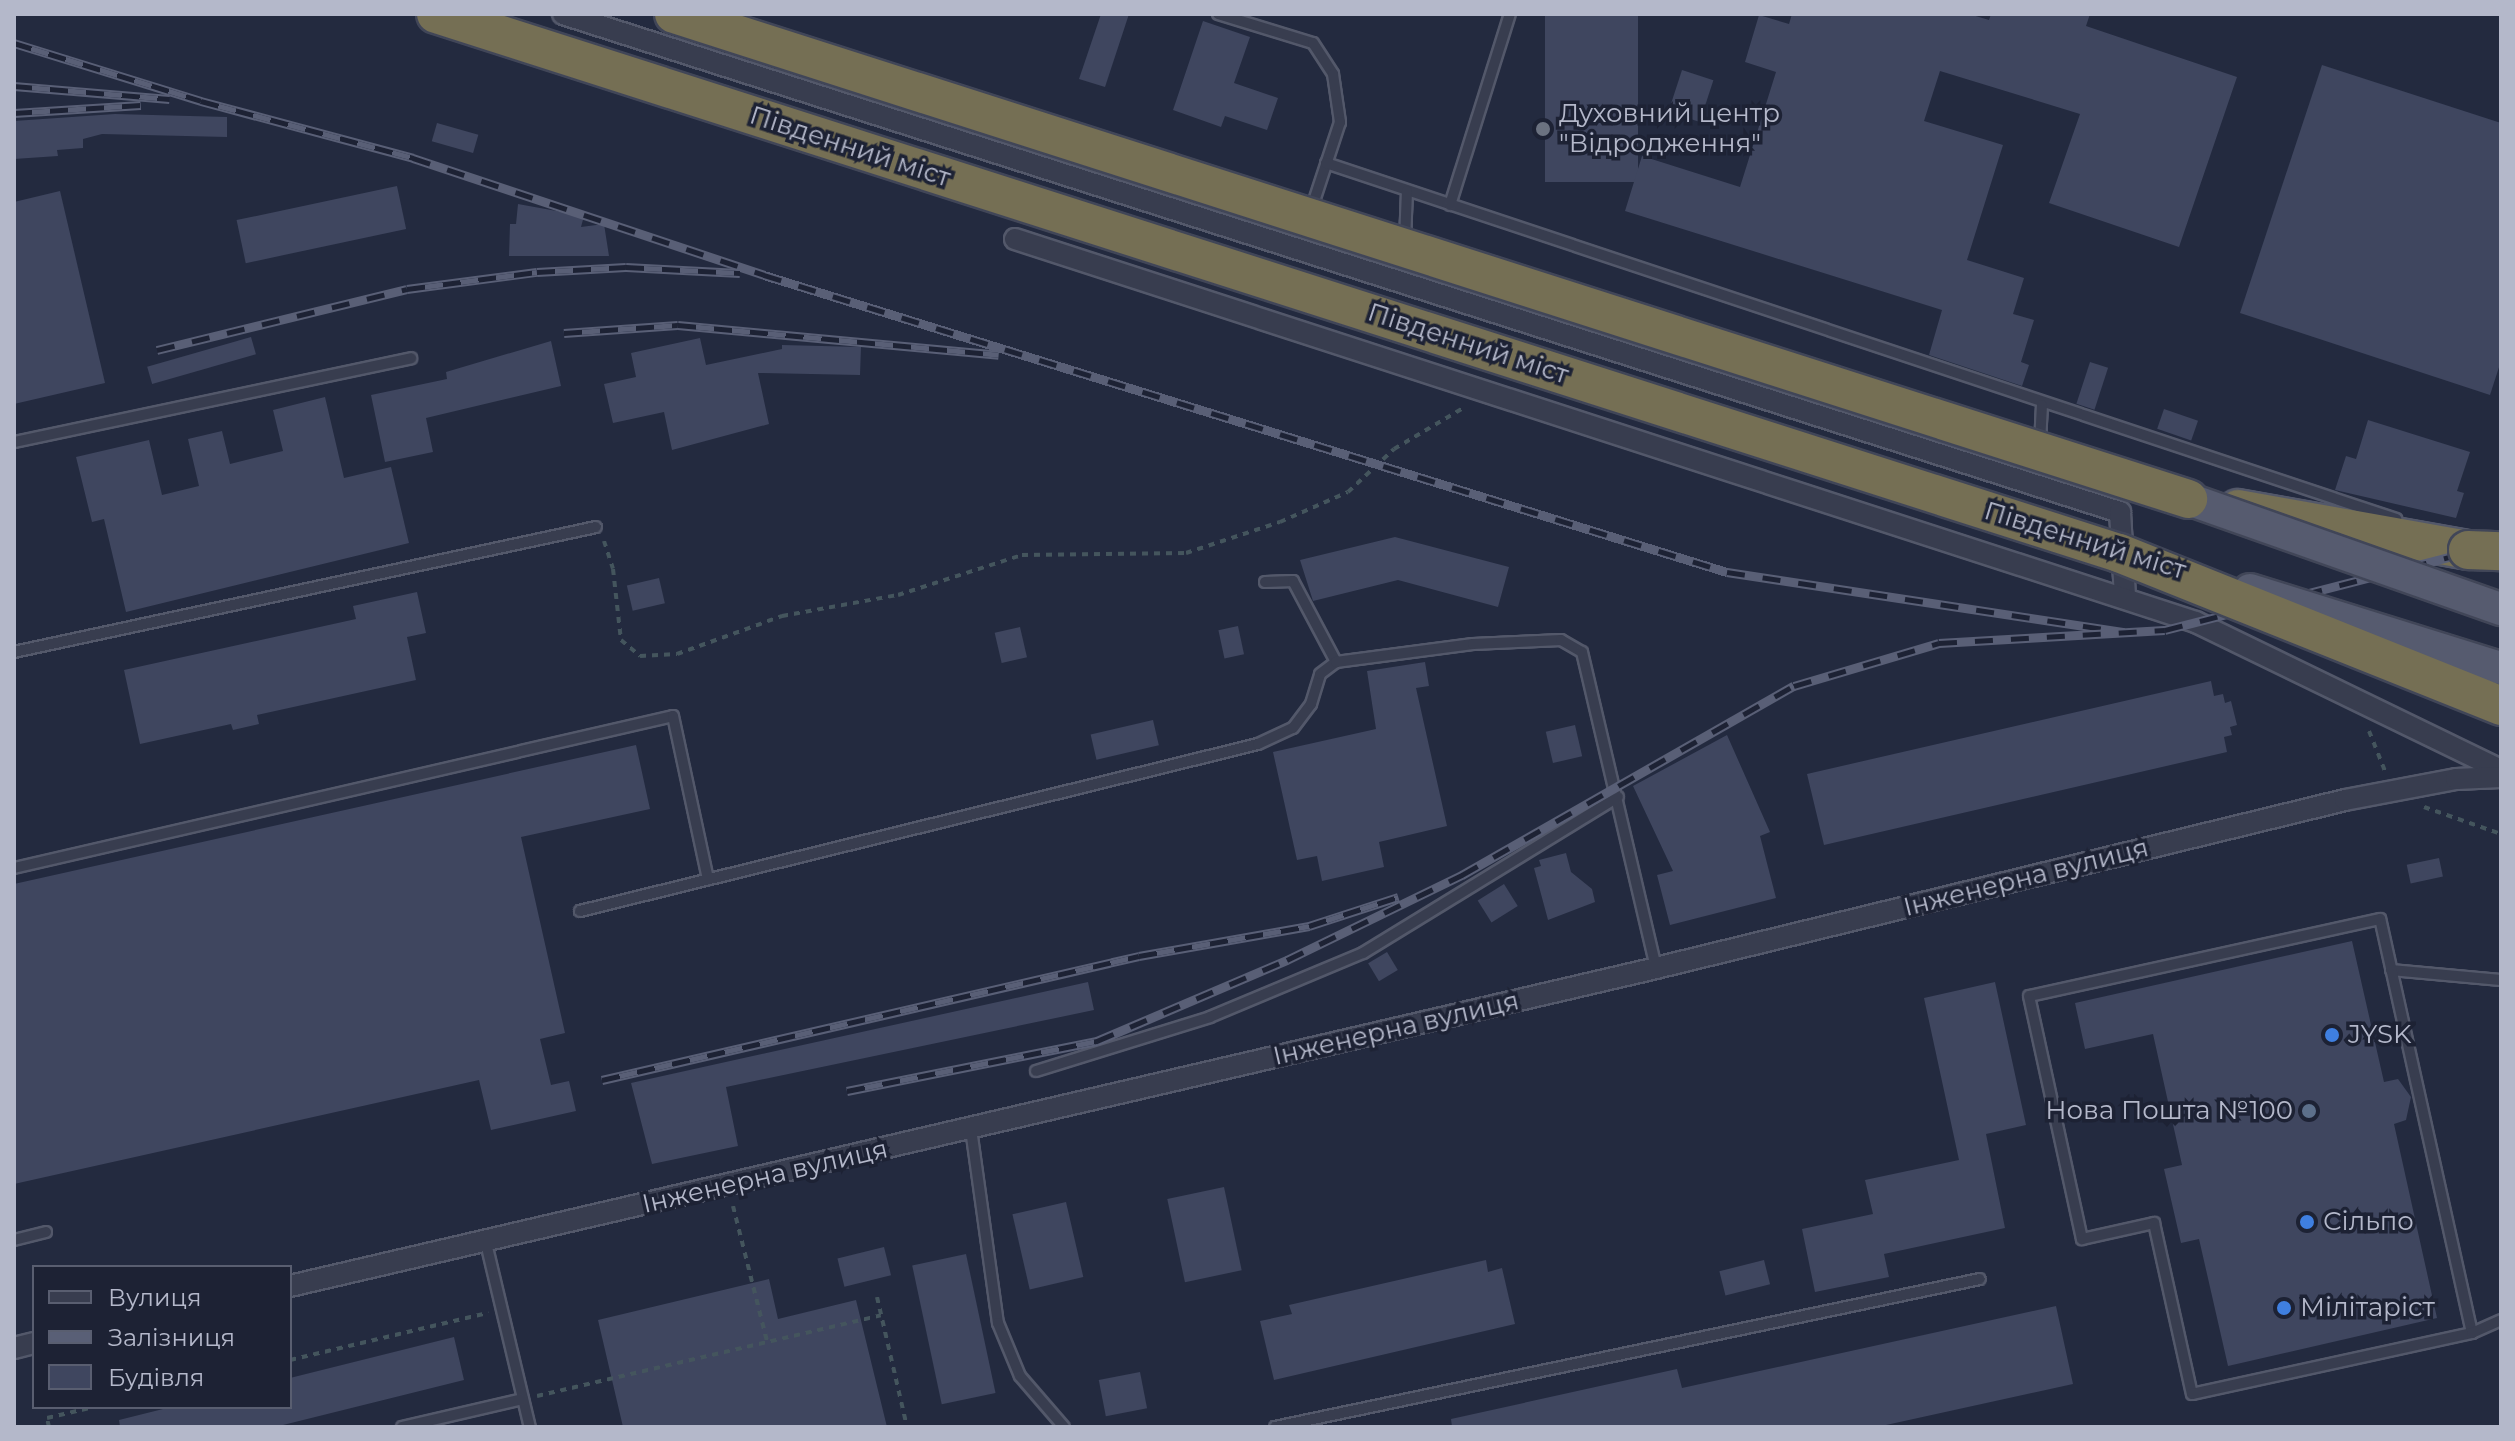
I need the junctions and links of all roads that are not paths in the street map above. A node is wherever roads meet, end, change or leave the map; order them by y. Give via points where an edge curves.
1 (436, 14) edge
2 (563, 14) edge
3 (674, 14) edge
4 (1218, 14) edge
5 (1510, 14) edge
6 (1326, 163) junction
7 (1407, 191) junction
8 (1450, 205) junction
9 (1015, 239) dead end
10 (1298, 250) junction
11 (1403, 283) junction
12 (411, 358) dead end
13 (2042, 405) junction
14 (14, 442) edge
15 (2037, 485) junction
16 (2188, 499) junction
17 (2414, 525) dead end
18 (596, 527) road end
19 (2429, 529) dead end
20 (2119, 553) junction
21 (2493, 553) edge
22 (1265, 582) dead end
23 (2125, 596) junction
24 (2501, 609) edge
25 (14, 652) edge
26 (1336, 662) junction
27 (2501, 668) edge
28 (2501, 706) edge
29 (2501, 770) edge
30 (2501, 777) edge
31 (1618, 797) junction
32 (14, 868) edge
33 (708, 879) junction
34 (580, 911) dead end
35 (1656, 968) junction
36 (2391, 970) junction
37 (2501, 980) edge
38 (1036, 1071) dead end
39 (971, 1129) junction
40 (46, 1232) dead end
41 (14, 1240) edge
42 (486, 1243) junction
43 (1980, 1279) dead end
44 (292, 1286) edge
45 (2501, 1320) edge
46 (2472, 1333) junction
47 (523, 1399) junction
48 (402, 1427) edge
49 (530, 1427) edge
50 (1064, 1427) edge
51 (1275, 1427) edge

1 - 20 highway, Південний міст, bridge
2 - 10 street
3 - 16 highway, bridge
4 - 6 lane via 1313,43 1333,74 1340,122
5 - 8 lane
6 - 7 lane
6 - 10 lane
7 - 8 lane
7 - 11 lane
8 - 13 lane
9 - 23 street
10 - 11 street
11 - 15 street
12 - 14 lane
13 - 15 lane
13 - 17 lane
15 - 23 street via 2120,512
16 - 21 highway, bridge
16 - 24 main road, bridge
18 - 25 lane
19 - 21 lane
20 - 27 main road, Південний міст, bridge
20 - 28 highway, bridge
22 - 26 lane via 1293,581
23 - 29 street via 2196,622
26 - 31 lane via 1473,644 1561,640 1582,652
26 - 33 lane via 1320,674 1311,704 1293,728 1258,744
30 - 35 street, Інженерна вулиця via 2456,779 2345,800
31 - 35 lane
31 - 38 lane via 1363,953 1210,1017
32 - 33 lane via 673,716
33 - 34 lane
35 - 39 street, Інженерна вулиця
36 - 37 lane
36 - 46 lane
36 - 46 lane via 2380,919 2029,996 2082,1239 2154,1223 2192,1394
39 - 42 street, Інженерна вулиця
39 - 50 lane via 998,1323 1020,1376
40 - 41 lane
42 - 44 street, Інженерна вулиця
42 - 47 lane
43 - 51 lane
45 - 46 lane
47 - 48 lane
47 - 49 lane

